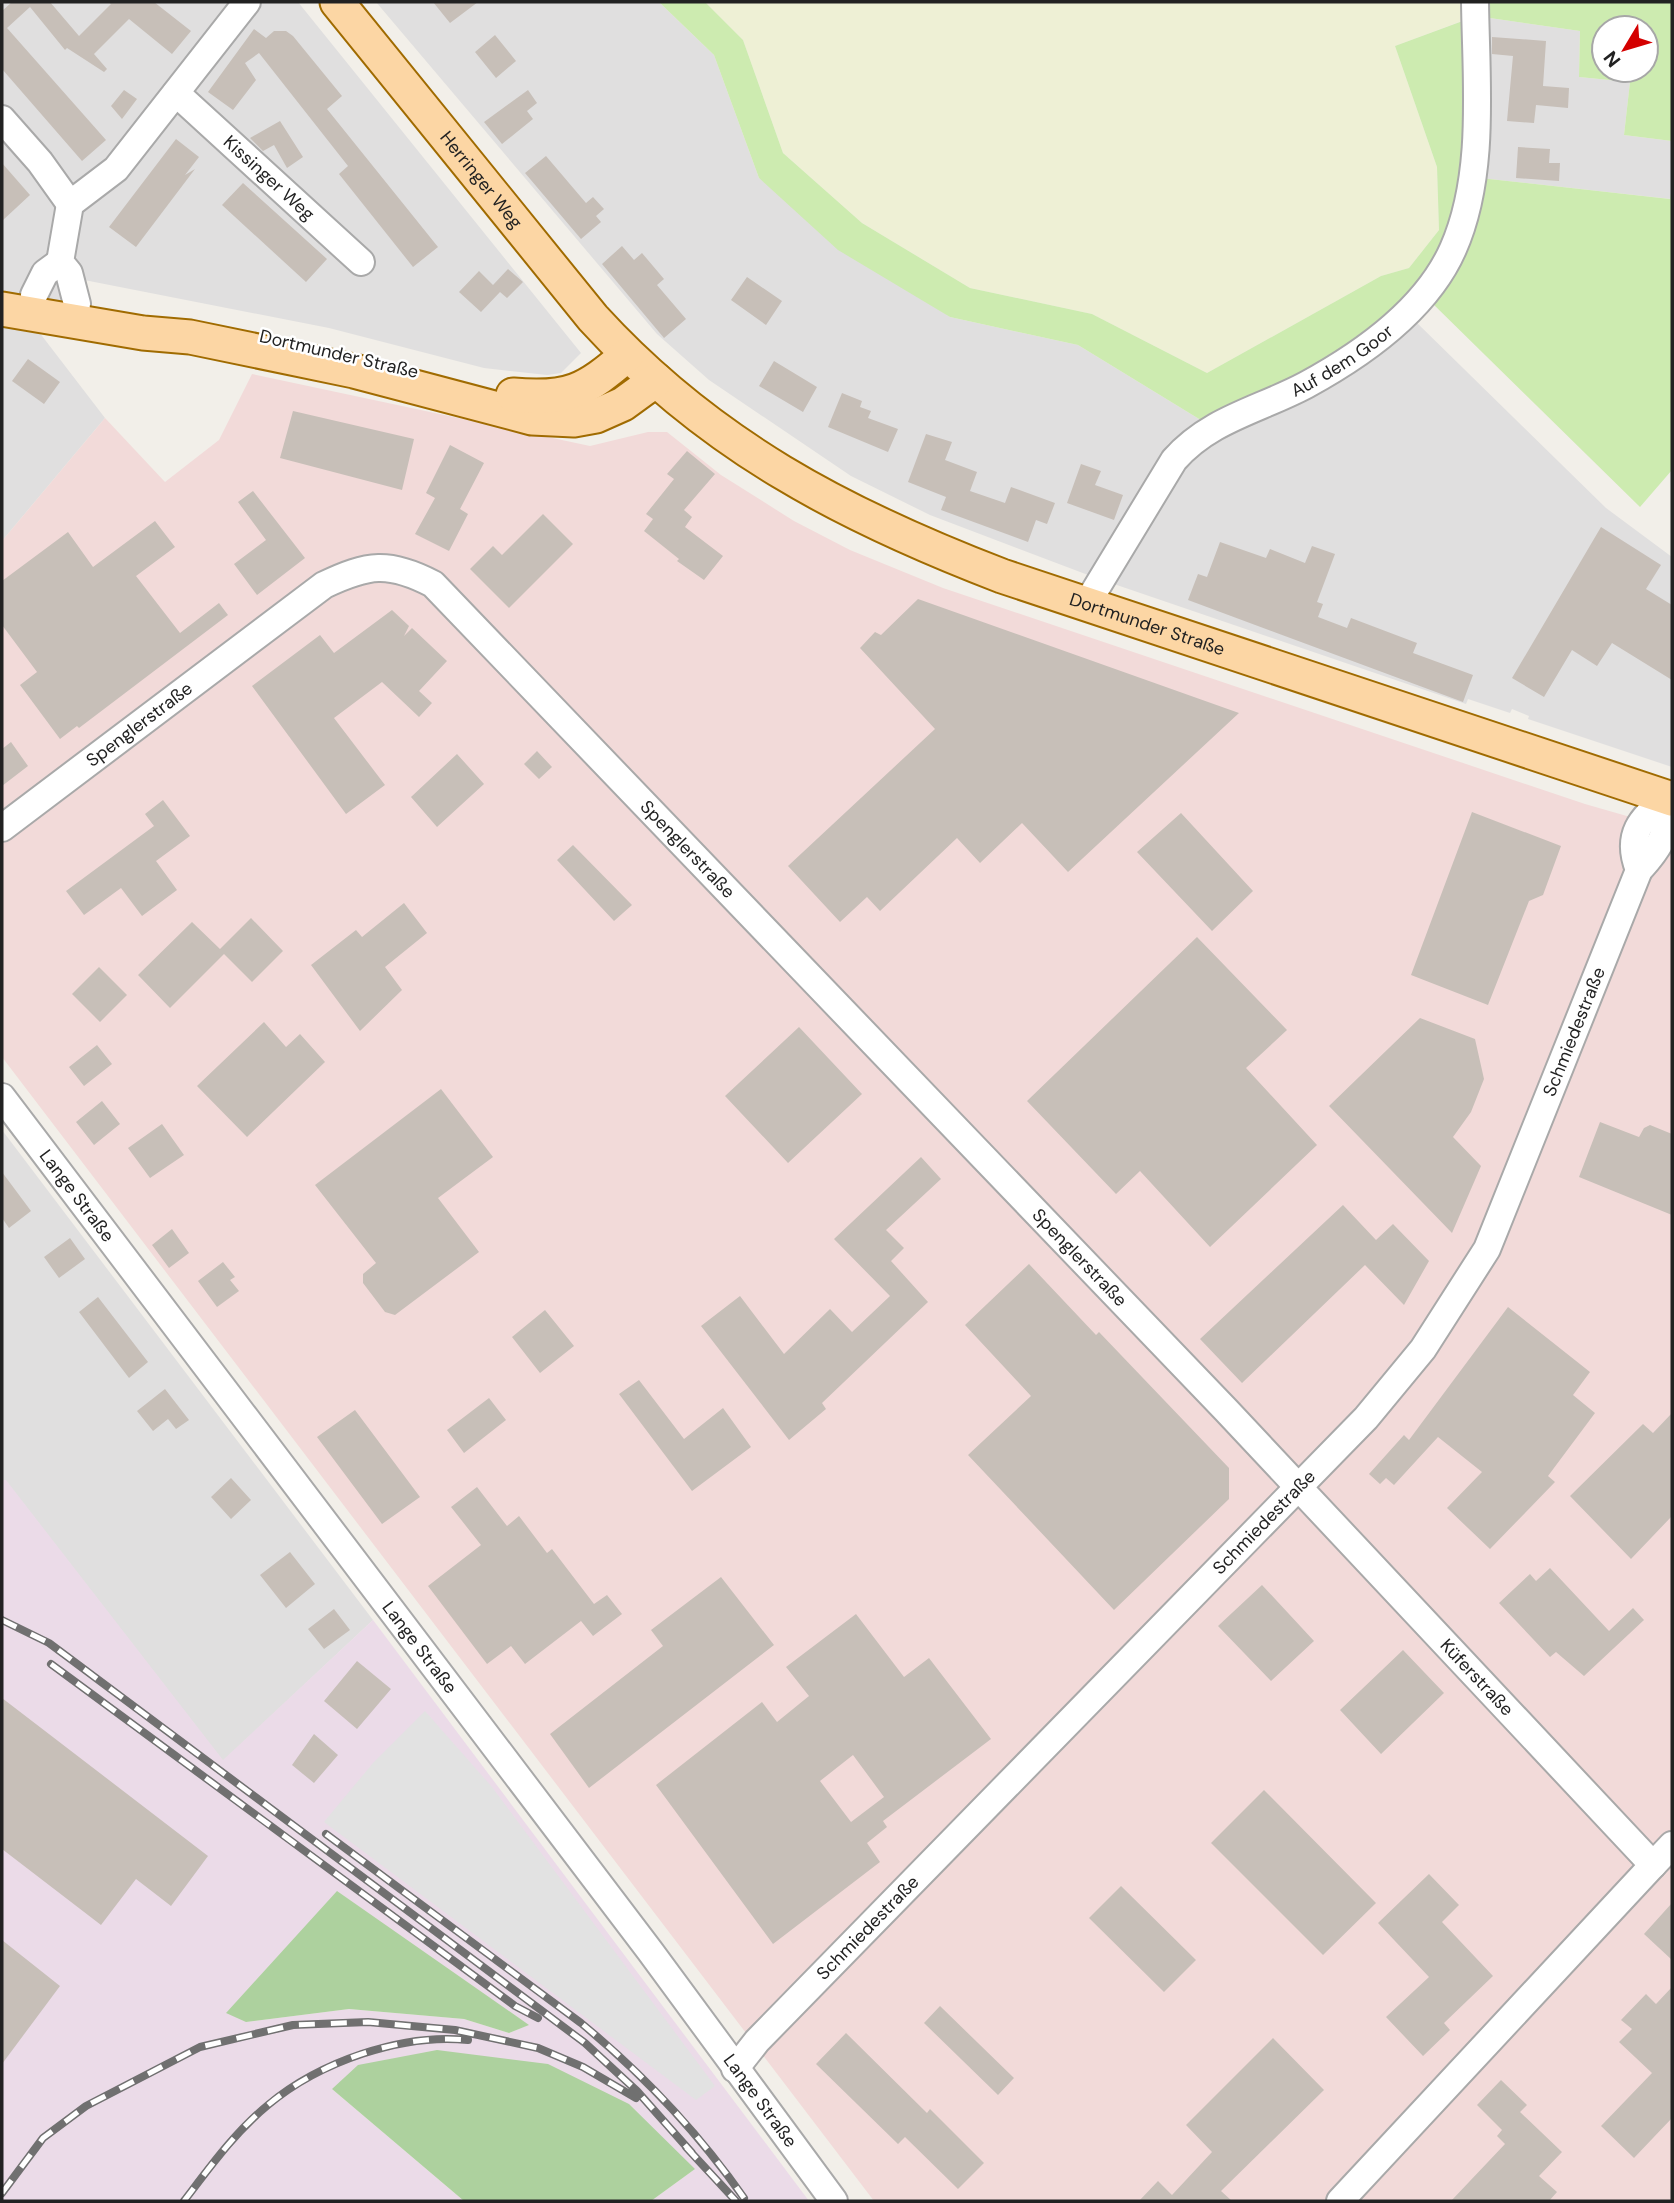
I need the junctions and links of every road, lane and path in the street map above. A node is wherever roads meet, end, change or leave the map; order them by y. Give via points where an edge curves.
1 (247, 2) edge
2 (337, 2) edge
3 (1475, 2) edge
4 (176, 93) junction
5 (2, 119) edge
6 (70, 204) junction
7 (60, 262) junction
8 (361, 262) dead end
9 (11, 304) edge
10 (77, 304) junction
11 (627, 355) junction
12 (656, 380) junction
13 (1086, 605) junction
14 (1670, 798) edge
15 (2, 828) edge
16 (2, 1097) edge
17 (1298, 1489) junction
18 (1672, 1845) edge
19 (1653, 1865) junction
20 (735, 2068) junction
21 (834, 2201) edge
22 (1340, 2201) edge

1 - 4 street
2 - 11 main road, Herringer Weg
3 - 13 street, Auf dem Goor via 1471,177 1453,249 1439,274 1409,311 1327,373 1191,440 1174,460
4 - 6 street via 116,169
4 - 8 street, Kissinger Weg
5 - 6 street
6 - 7 street
7 - 9 street
7 - 10 street via 69,273
9 - 10 main road, Dortmunder Straße
9 - 12 main road, Dortmunder Straße via 355,371 533,418 596,416 623,404
10 - 11 main road, Dortmunder Straße via 138,311 319,346 518,396 574,393 602,378
11 - 12 main road, Dortmunder Straße
12 - 13 main road, Dortmunder Straße via 720,433 831,503 917,543
13 - 14 main road, Dortmunder Straße
14 - 17 street, Schmiedestraße via 1644,816 1635,837 1633,853 1639,870 1488,1249 1423,1349
15 - 17 street, Spenglerstraße via 324,585 365,567 412,573 433,584 505,656
16 - 20 street, Lange Straße
17 - 19 street, Küferstraße
17 - 20 street, Schmiedestraße via 757,2040
18 - 19 street
19 - 22 street
20 - 21 street, Lange Straße

